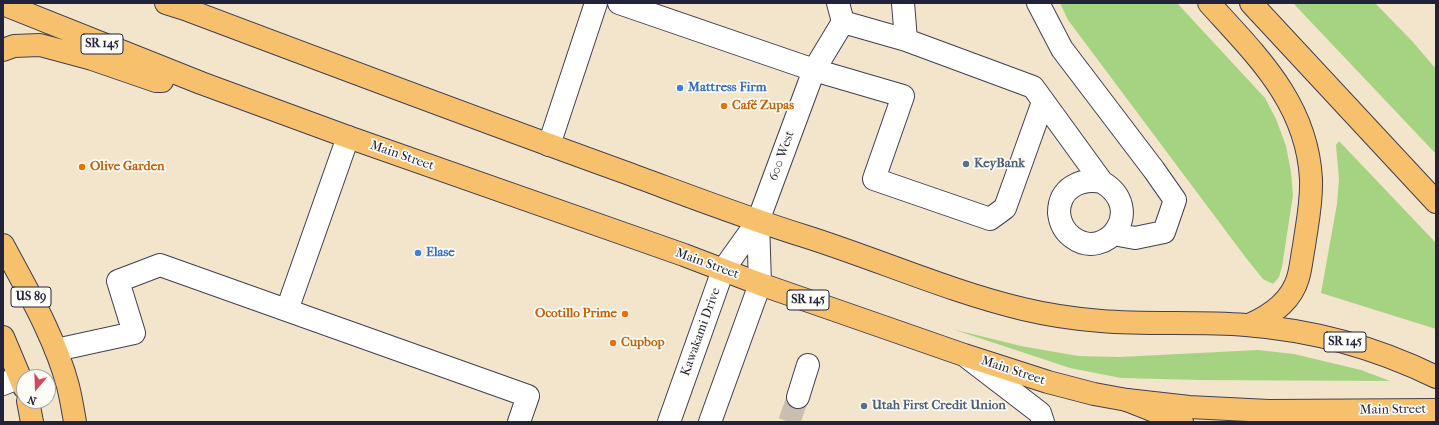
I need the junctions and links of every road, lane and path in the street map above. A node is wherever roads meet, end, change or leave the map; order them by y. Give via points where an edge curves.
1 (166, 3) edge
2 (596, 3) edge
3 (618, 3) edge
4 (903, 3) edge
5 (1038, 3) edge
6 (1209, 3) edge
7 (1251, 3) edge
8 (3, 4) edge
9 (840, 12) edge
10 (906, 40) junction
11 (3, 50) edge
12 (814, 70) junction
13 (201, 83) junction
14 (1044, 102) junction
15 (348, 137) junction
16 (549, 145) junction
17 (1102, 182) junction
18 (1436, 202) edge
19 (758, 221) junction
20 (1113, 234) junction
21 (3, 245) edge
22 (723, 270) junction
23 (760, 284) junction
24 (287, 310) junction
25 (1249, 325) junction
26 (3, 337) edge
27 (56, 350) junction
28 (964, 355) junction
29 (808, 365) dead end
30 (1436, 377) edge
31 (16, 383) edge
32 (798, 397) tunnel mouth
33 (1127, 400) junction
34 (30, 409) edge
35 (1436, 410) edge
36 (32, 422) edge
37 (75, 422) edge
38 (519, 422) edge
39 (669, 422) edge
40 (710, 422) edge
41 (1043, 422) edge
42 (1182, 422) edge

1 - 16 main road, SR 145
2 - 16 street
3 - 12 street
4 - 10 street
5 - 20 street via 1062,49 1175,200 1164,232 1134,238
6 - 25 main road via 1275,79 1288,98 1309,159 1311,199 1298,279 1275,311
7 - 18 main road
8 - 13 main road, Main Street / SR 145
9 - 10 street
9 - 12 street, 600 West
10 - 14 street via 1033,87
11 - 13 main road via 14,46 40,45 92,59 156,81
12 - 14 street via 903,96 874,179 990,219 1005,208
12 - 19 street, 600 West
13 - 15 main road, Main Street / SR 145
14 - 17 street
15 - 22 main road, Main Street / SR 145
15 - 24 street
16 - 19 main road, SR 145
17 - 20 street via 1118,196 1122,205 1119,226
17 - 20 street via 1091,180 1071,187 1064,195 1059,215 1067,233 1076,240 1096,243
19 - 22 street, Kawakami Drive
19 - 23 street
19 - 25 main road, SR 145 via 974,296 1025,310 1103,322
21 - 27 main road, US 89
22 - 23 main road, Main Street / SR 145
22 - 39 street, Kawakami Drive
23 - 28 main road, Main Street / SR 145
23 - 40 street
24 - 27 street via 160,265 118,281 134,333
24 - 38 street via 528,396
25 - 30 main road, SR 145 via 1302,332 1345,342 1386,355
26 - 31 main road
27 - 37 main road, US 89 via 68,386
28 - 33 main road, Main Street / SR 145 via 1048,382
28 - 41 street via 1040,413
29 - 32 street
33 - 35 main road, Main Street / SR 145 via 1190,407 1269,411
33 - 42 main road
34 - 36 main road

